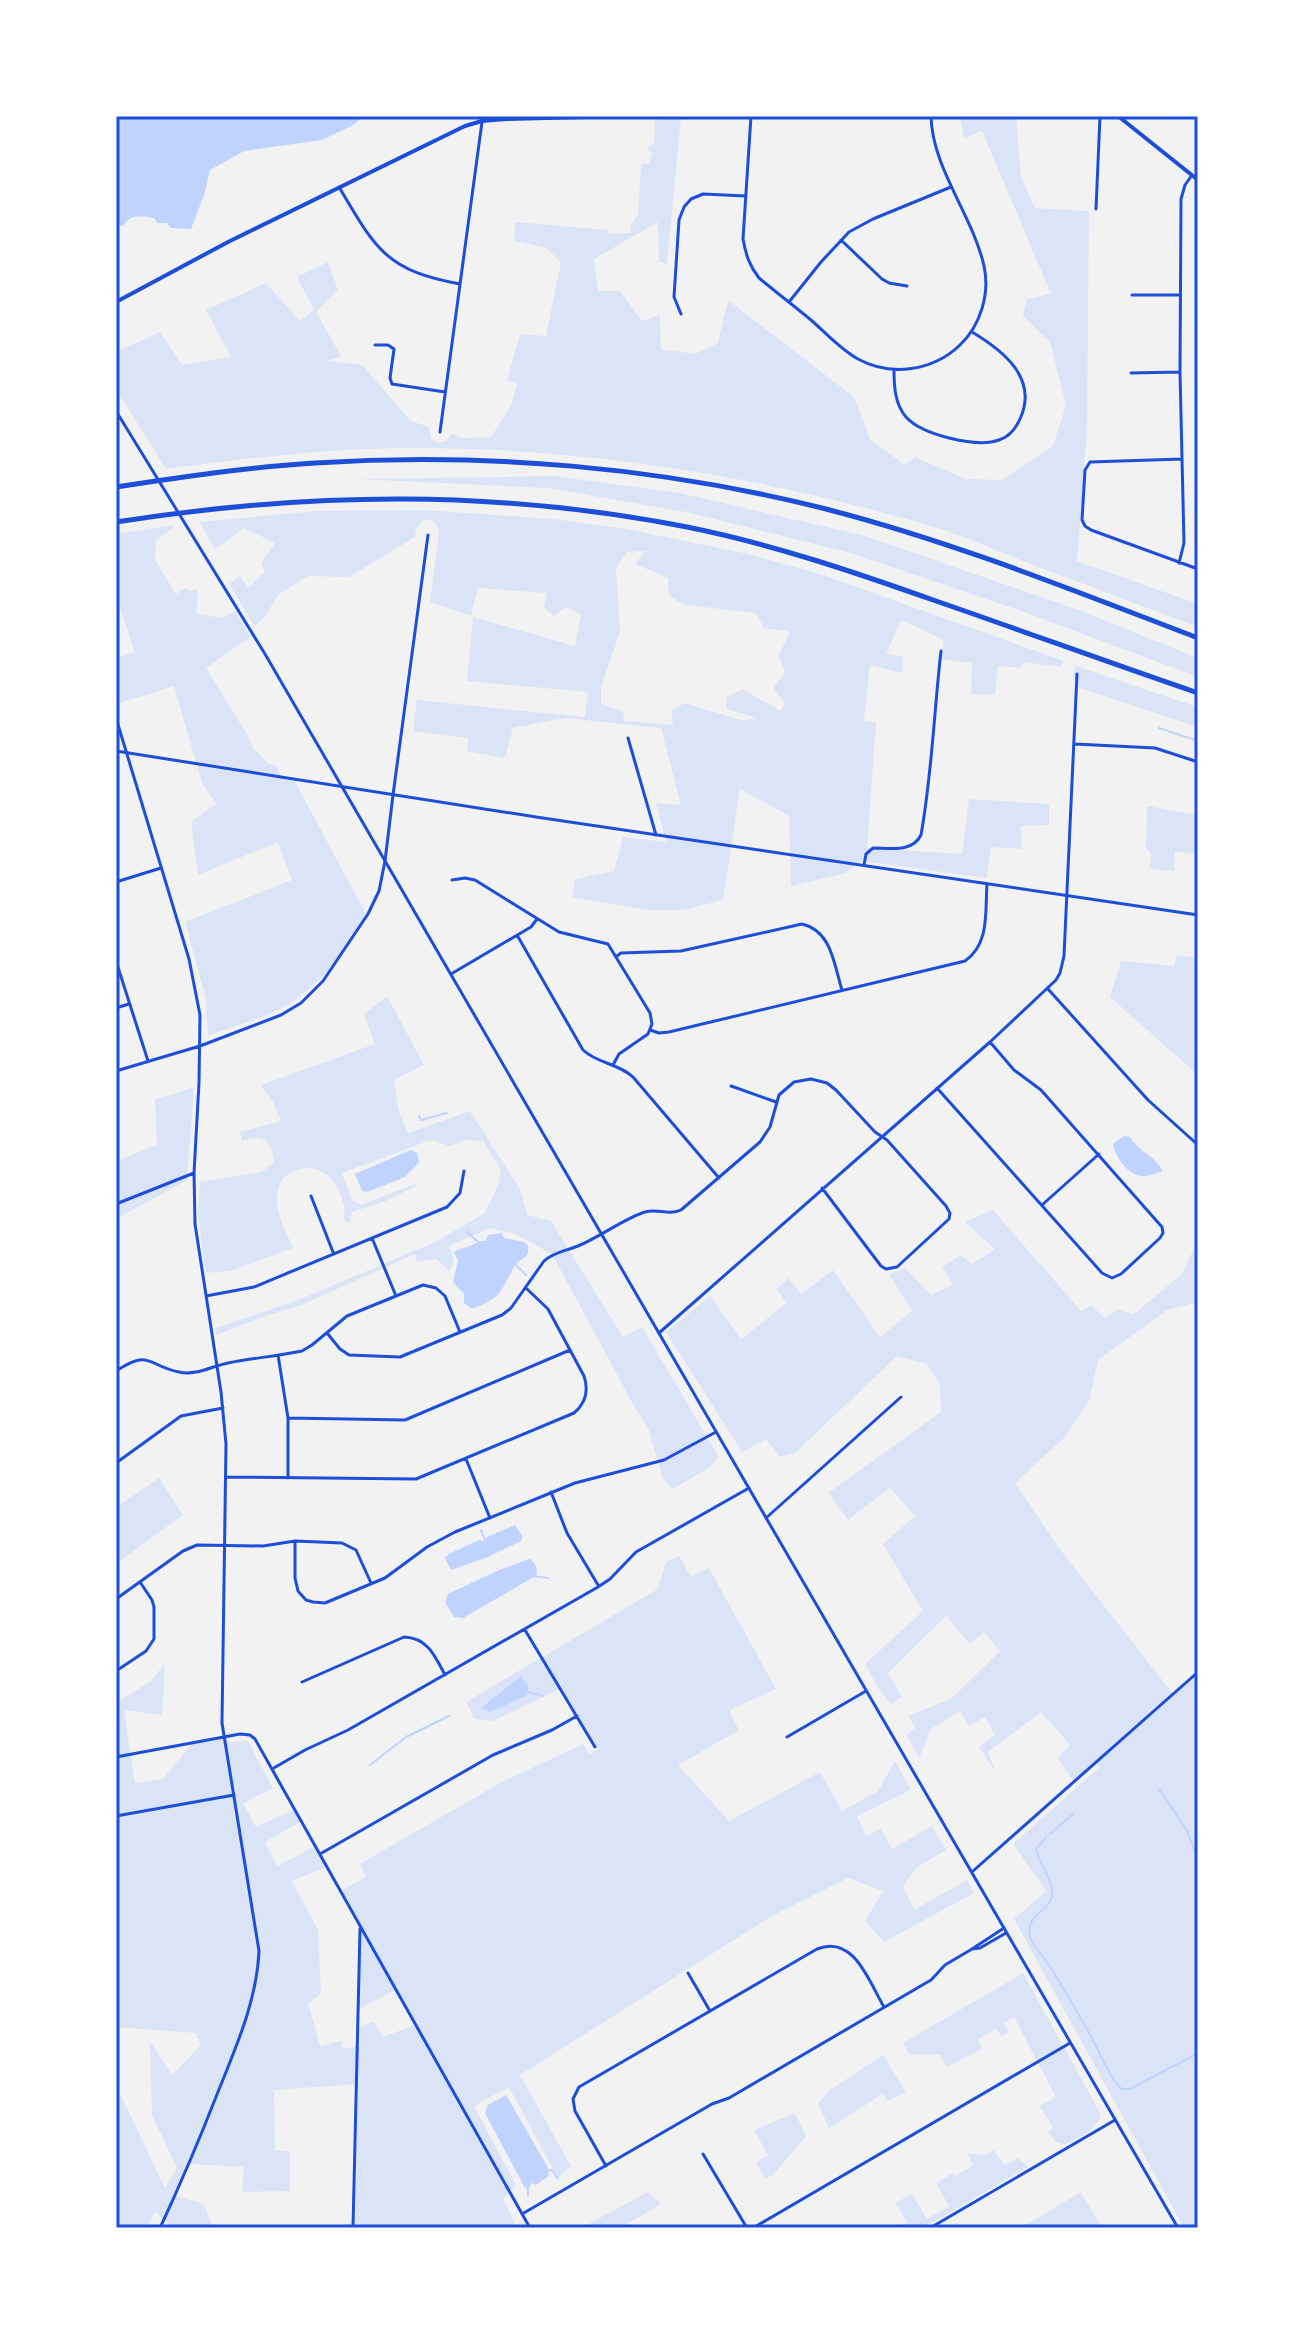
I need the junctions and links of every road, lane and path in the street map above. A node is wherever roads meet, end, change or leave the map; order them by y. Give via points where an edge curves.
1 (623, 116) edge
2 (751, 116) edge
3 (931, 116) edge
4 (1100, 116) edge
5 (1118, 116) edge
6 (482, 118) edge
7 (1192, 175) junction
8 (1198, 180) edge
9 (339, 187) junction
10 (952, 187) junction
11 (746, 196) junction
12 (1096, 209) dead end
13 (841, 240) junction
14 (460, 284) junction
15 (907, 286) dead end
16 (1132, 295) dead end
17 (1181, 295) junction
18 (116, 302) edge
19 (789, 302) junction
20 (681, 314) dead end
21 (972, 332) junction
22 (375, 345) dead end
23 (894, 370) junction
24 (1180, 372) junction
25 (1131, 373) dead end
26 (445, 392) junction
27 (116, 411) edge
28 (440, 432) dead end
29 (1183, 459) junction
30 (116, 487) edge
31 (116, 522) edge
32 (428, 535) dead end
33 (1179, 563) junction
34 (1198, 569) edge
35 (1198, 638) edge
36 (941, 651) dead end
37 (1077, 674) dead end
38 (1198, 693) edge
39 (116, 718) edge
40 (628, 738) dead end
41 (1075, 744) junction
42 (116, 751) edge
43 (126, 752) junction
44 (1198, 762) edge
45 (342, 786) junction
46 (393, 795) junction
47 (656, 835) junction
48 (385, 861) junction
49 (864, 865) junction
50 (161, 868) junction
51 (452, 880) dead end
52 (116, 882) edge
53 (987, 883) junction
54 (1066, 895) junction
55 (1198, 915) edge
56 (537, 919) junction
57 (517, 935) junction
58 (617, 956) junction
59 (116, 961) edge
60 (451, 974) junction
61 (1048, 989) junction
62 (842, 991) junction
63 (129, 1004) junction
64 (116, 1008) edge
65 (650, 1030) junction
66 (990, 1042) junction
67 (200, 1046) junction
68 (148, 1061) junction
69 (613, 1065) junction
70 (116, 1071) edge
71 (731, 1086) dead end
72 (937, 1088) junction
73 (776, 1102) junction
74 (881, 1136) junction
75 (1198, 1145) edge
76 (1099, 1154) junction
77 (464, 1171) dead end
78 (194, 1173) junction
79 (719, 1178) junction
80 (822, 1188) junction
81 (311, 1196) dead end
82 (116, 1204) edge
83 (1042, 1205) junction
84 (602, 1235) junction
85 (372, 1238) junction
86 (334, 1254) junction
87 (526, 1288) junction
88 (206, 1296) junction
89 (396, 1296) junction
90 (460, 1332) junction
91 (327, 1333) junction
92 (659, 1333) junction
93 (570, 1350) junction
94 (278, 1355) junction
95 (217, 1366) junction
96 (116, 1371) edge
97 (901, 1397) dead end
98 (223, 1408) junction
99 (288, 1418) junction
100 (716, 1432) junction
101 (466, 1459) junction
102 (116, 1463) edge
103 (226, 1477) junction
104 (288, 1478) junction
105 (749, 1488) junction
106 (551, 1492) junction
107 (490, 1518) junction
108 (766, 1518) junction
109 (295, 1541) junction
110 (225, 1546) junction
111 (140, 1582) junction
112 (372, 1584) junction
113 (598, 1587) junction
114 (116, 1599) edge
115 (525, 1629) junction
116 (116, 1671) edge
117 (1198, 1672) edge
118 (445, 1675) junction
119 (302, 1682) dead end
120 (866, 1691) junction
121 (577, 1716) junction
122 (224, 1737) junction
123 (787, 1737) dead end
124 (595, 1747) dead end
125 (116, 1757) edge
126 (272, 1769) junction
127 (234, 1795) junction
128 (116, 1816) edge
129 (320, 1854) junction
130 (971, 1872) junction
131 (360, 1925) junction
132 (1005, 1931) junction
133 (688, 1973) dead end
134 (884, 2007) junction
135 (710, 2011) junction
136 (1070, 2043) junction
137 (1115, 2120) junction
138 (703, 2154) dead end
139 (606, 2166) junction
140 (522, 2214) junction
141 (160, 2228) edge
142 (353, 2228) edge
143 (530, 2228) edge
144 (747, 2228) edge
145 (753, 2228) edge
146 (930, 2228) edge
147 (1178, 2228) edge

1 - 6 main road
2 - 11 street
3 - 10 street
4 - 12 street
5 - 7 main road
6 - 9 main road
6 - 14 street
7 - 8 main road
7 - 17 street via 1181,199
9 - 14 street via 371,241 390,260 427,278
9 - 18 main road
10 - 13 street via 859,226
10 - 21 street via 986,278
11 - 19 street via 743,239 750,267
11 - 20 street via 705,193 684,207 674,297
13 - 15 street via 882,279
13 - 19 street
14 - 26 street
16 - 17 street
17 - 24 street
19 - 23 street via 857,359
21 - 23 street via 942,359
21 - 23 street via 1011,360 1022,379 1023,414 1003,439 964,441 911,422 896,398
22 - 26 street via 394,349 392,384
24 - 25 street
24 - 29 street
26 - 28 street
27 - 45 street
29 - 33 street via 1184,543
29 - 33 street via 1090,462 1082,520 1094,531
30 - 35 highway via 315,463 437,460 683,480 803,503 909,532
31 - 38 highway via 293,501 377,498 612,514 688,527 855,573
32 - 46 street
33 - 34 street
36 - 49 street via 921,835 910,847 873,848
37 - 41 street
39 - 43 street
40 - 47 street
41 - 44 street via 1155,748
41 - 54 street
42 - 43 street
43 - 45 street
43 - 50 street
45 - 46 street
45 - 48 street
46 - 47 street
46 - 48 street
47 - 49 street
48 - 60 street
48 - 67 street via 371,910 312,993 285,1013
49 - 53 street
50 - 52 street
50 - 67 street via 194,976
51 - 56 street via 475,880
53 - 54 street
53 - 62 street via 984,934 970,957
54 - 55 street
54 - 61 street via 1063,965
56 - 57 street
56 - 58 street via 563,934 603,941
57 - 60 street
57 - 69 street via 583,1050
58 - 62 street via 694,949 802,924 826,940
58 - 65 street via 650,1013
59 - 63 street
60 - 84 street
61 - 66 street
61 - 75 street via 1148,1100
62 - 65 street via 669,1032
63 - 64 street
63 - 68 street
65 - 69 street
66 - 72 street
66 - 76 street
67 - 68 street
67 - 78 street
68 - 70 street
69 - 79 street via 636,1080
71 - 73 street
72 - 74 street
72 - 83 street
73 - 74 street via 794,1082 823,1081
73 - 79 street via 764,1137
74 - 80 street
74 - 80 street via 946,1206 950,1216 945,1226 897,1267 886,1269
76 - 83 street
76 - 83 street via 1163,1233 1121,1274 1102,1273
77 - 85 street via 460,1193 451,1204
78 - 82 street
78 - 88 street
79 - 84 street via 676,1213 646,1211
80 - 92 street
81 - 86 street
84 - 87 street via 549,1256
84 - 92 street
85 - 86 street
85 - 89 street
86 - 88 street via 254,1287
87 - 90 street via 505,1313
87 - 93 street via 548,1309
88 - 95 street
89 - 90 street via 423,1285 436,1288 445,1296
89 - 91 street via 347,1316
90 - 91 street via 400,1357 349,1355
91 - 94 street via 308,1348
92 - 100 street
93 - 99 street via 405,1420
93 - 101 street via 586,1385 579,1408
94 - 95 street
94 - 99 street
95 - 96 street via 181,1373 143,1359
95 - 98 street
97 - 108 street
98 - 102 street via 181,1416
98 - 103 street
99 - 104 street
100 - 105 street
100 - 106 street via 656,1463
101 - 104 street via 416,1479
101 - 107 street
103 - 104 street
103 - 110 street
105 - 108 street
105 - 113 street via 633,1555
106 - 107 street
106 - 113 street
107 - 112 street via 438,1541
108 - 120 street
109 - 110 street
109 - 112 street via 353,1547
109 - 112 street via 295,1584 306,1600 325,1603
110 - 111 street via 189,1547
110 - 122 street
111 - 114 street
111 - 116 street via 154,1607 154,1639 146,1651
113 - 115 street
115 - 118 street
115 - 121 street
117 - 130 street
118 - 119 street via 430,1648 408,1637
118 - 126 street
120 - 123 street
120 - 130 street
121 - 124 street
121 - 129 street via 493,1755
122 - 125 street
122 - 126 street via 251,1736
122 - 127 street
126 - 129 street
127 - 128 street
127 - 141 street via 259,1942 257,1971 240,2036
129 - 131 street
130 - 132 street
131 - 140 street
131 - 142 street
132 - 134 street
132 - 136 street
133 - 135 street
134 - 135 street via 852,1954 829,1945
134 - 139 street
135 - 139 street via 577,2089 575,2111
136 - 137 street
136 - 145 street
137 - 146 street
137 - 147 street
138 - 144 street
139 - 140 street
140 - 143 street

